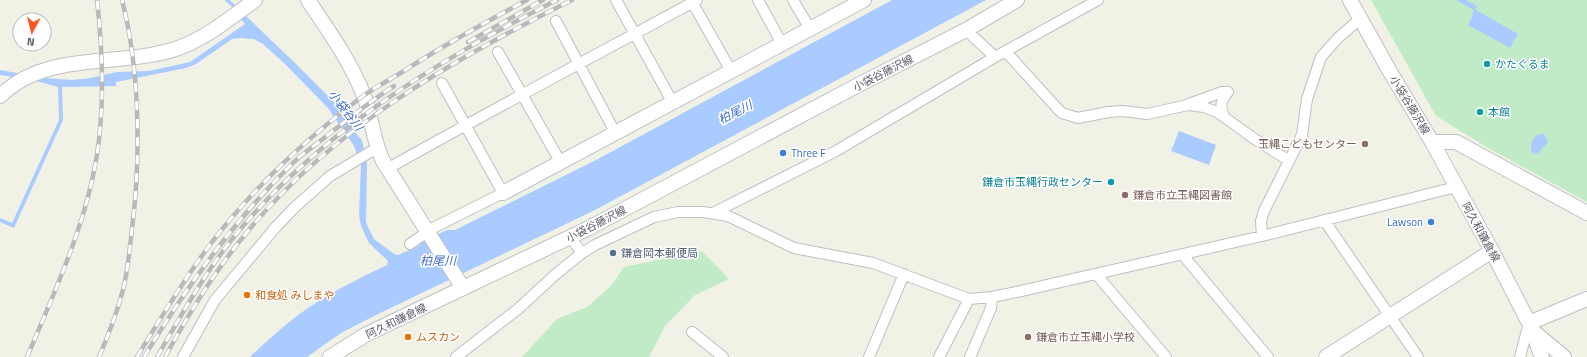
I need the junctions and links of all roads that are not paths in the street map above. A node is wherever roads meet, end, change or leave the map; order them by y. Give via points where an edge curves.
1 (255, 0) edge
2 (308, 0) edge
3 (616, 0) edge
4 (758, 0) edge
5 (793, 0) edge
6 (864, 0) edge
7 (1017, 0) edge
8 (1098, 0) edge
9 (1350, 0) edge
10 (693, 1) edge
11 (1361, 18) junction
12 (556, 21) dead end
13 (810, 29) junction
14 (966, 30) junction
15 (634, 35) junction
16 (782, 44) junction
17 (498, 52) dead end
18 (1006, 52) junction
19 (995, 57) junction
20 (579, 63) junction
21 (731, 71) junction
22 (442, 83) dead end
23 (522, 94) junction
24 (0, 96) edge
25 (673, 103) junction
26 (1188, 104) junction
27 (1224, 117) junction
28 (466, 124) junction
29 (616, 134) junction
30 (1432, 142) junction
31 (372, 151) junction
32 (1288, 160) junction
33 (561, 163) junction
34 (387, 168) junction
35 (1456, 187) junction
36 (503, 193) junction
37 (713, 213) junction
38 (1587, 213) edge
39 (1324, 220) junction
40 (428, 232) junction
41 (1262, 236) junction
42 (570, 237) junction
43 (410, 244) dead end
44 (1492, 251) junction
45 (582, 253) junction
46 (1182, 254) junction
47 (904, 274) junction
48 (1096, 274) junction
49 (463, 288) junction
50 (992, 297) junction
51 (969, 298) junction
52 (1587, 299) edge
53 (1391, 316) junction
54 (1531, 327) junction
55 (692, 332) dead end
56 (183, 357) edge
57 (330, 357) edge
58 (456, 357) edge
59 (723, 357) edge
60 (869, 357) edge
61 (939, 357) edge
62 (970, 357) edge
63 (1166, 357) edge
64 (1268, 357) edge
65 (1326, 357) edge
66 (1418, 357) edge
67 (1520, 357) edge
68 (1542, 357) edge
69 (1564, 357) edge

1 - 24 main road via 210,31 173,50 42,70 17,81
2 - 31 main road via 350,67 364,96 372,124
3 - 15 street
4 - 16 street
5 - 13 street
6 - 13 main road
7 - 14 main road, 小袋谷藤沢線
8 - 18 street
9 - 11 main road, 小袋谷藤沢線
10 - 15 street
10 - 21 street
11 - 30 main road, 小袋谷藤沢線
11 - 32 street via 1321,57 1307,99 1302,135
12 - 20 street
13 - 16 main road
14 - 19 street
14 - 42 main road, 小袋谷藤沢線
15 - 20 street
15 - 25 street
16 - 21 main road
17 - 23 street
18 - 19 street
18 - 26 street via 1056,107 1069,116 1078,118 1123,111 1147,114
19 - 37 street via 836,151
20 - 23 street
20 - 29 street
21 - 25 main road
22 - 28 street
23 - 28 street
23 - 33 street
25 - 29 main road
26 - 27 street via 1204,107
26 - 27 street via 1228,92 1221,106
27 - 32 street
28 - 34 street
28 - 36 street
29 - 33 main road
30 - 35 main road, 阿久和鎌倉線
30 - 38 main road, 小袋谷藤沢線 via 1456,142
31 - 34 main road
31 - 56 street via 322,182 275,228 215,300
32 - 41 street via 1264,211 1261,221
33 - 36 main road
34 - 40 main road
35 - 39 street
35 - 44 main road, 阿久和鎌倉線
36 - 40 street
37 - 45 street via 678,212 654,217
37 - 47 street via 728,216 794,248 873,263
39 - 41 street
39 - 53 street
40 - 43 street
40 - 49 main road
41 - 46 street
42 - 45 street
42 - 49 main road, 小袋谷藤沢線
44 - 53 main road
44 - 54 main road, 阿久和鎌倉線
45 - 58 street via 518,309
46 - 48 street
46 - 64 street
47 - 51 street
47 - 60 street
48 - 50 street
48 - 63 street
49 - 57 main road, 阿久和鎌倉線 via 365,336
50 - 51 street
50 - 62 street via 991,308
51 - 61 street
52 - 54 main road
53 - 65 main road
53 - 66 street
54 - 67 street
54 - 68 main road, 阿久和鎌倉線
54 - 69 main road, 阿久和鎌倉線
55 - 59 street

